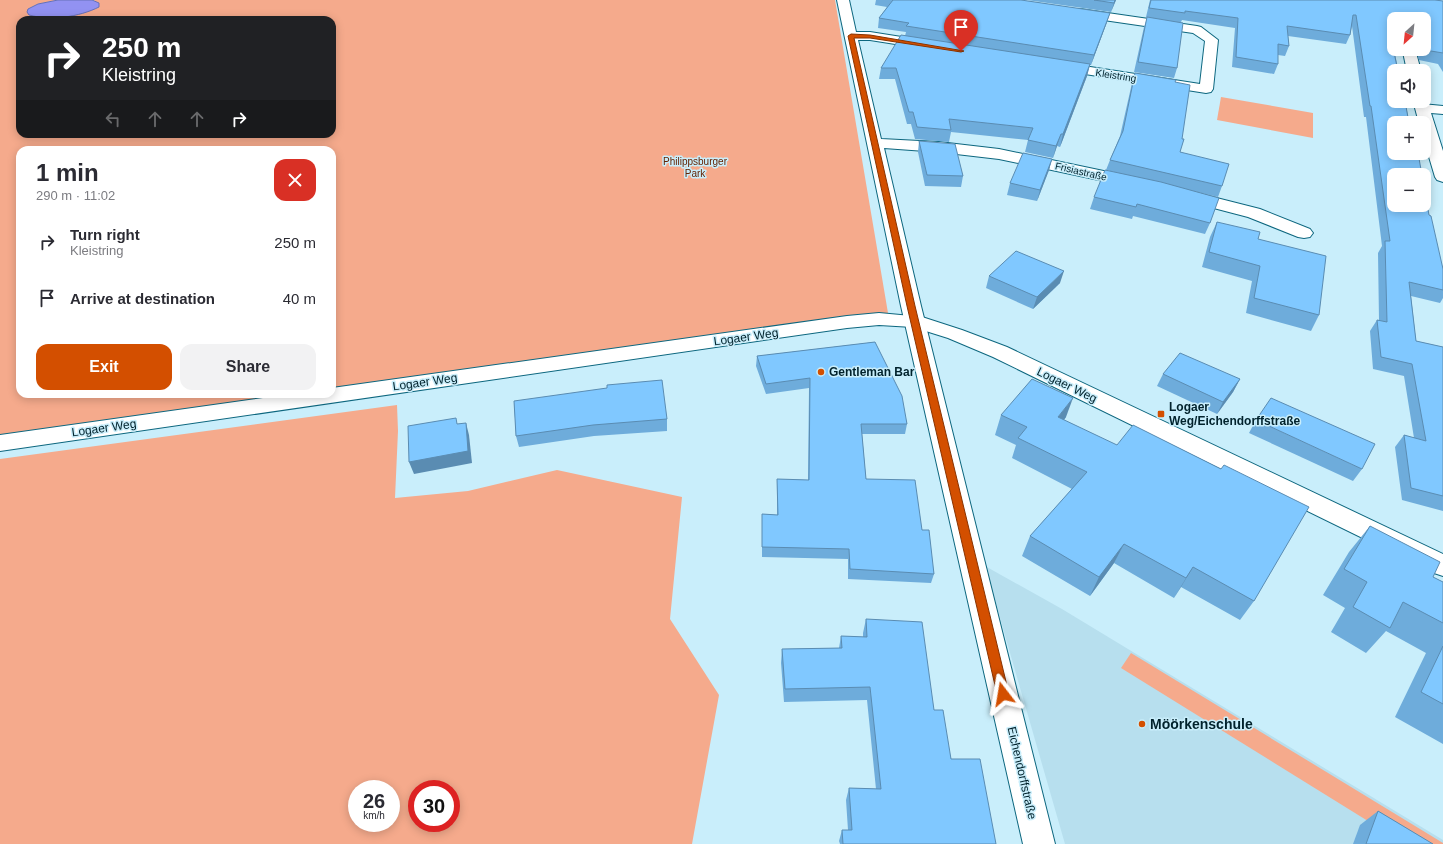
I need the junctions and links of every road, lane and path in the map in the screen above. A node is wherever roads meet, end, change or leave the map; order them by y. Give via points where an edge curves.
1 (843, 0) edge
2 (1064, 10) edge
3 (851, 36) junction
4 (940, 47) edge
5 (1042, 63) edge
6 (1431, 107) edge
7 (1422, 108) edge
8 (1443, 110) edge
9 (875, 143) junction
10 (1443, 177) edge
11 (1143, 185) edge
12 (1173, 192) edge
13 (1304, 233) dead end
14 (915, 321) junction
15 (336, 395) edge
16 (315, 398) edge
17 (0, 443) edge
18 (1443, 566) edge
19 (1038, 844) edge

1 - 3 street, Eichendorffstraße
2 - 5 street, Kleistring via 1197,30 1212,40 1206,89
3 - 4 street via 870,36
3 - 9 street, Eichendorffstraße
6 - 8 street
7 - 10 street
9 - 11 street, Frisiastraße via 999,154
9 - 14 street, Eichendorffstraße
12 - 13 street via 1254,213
14 - 15 street, Logaer Weg via 880,319 847,322
14 - 18 street, Logaer Weg via 1000,352
14 - 19 street, Eichendorffstraße
16 - 17 street, Logaer Weg

